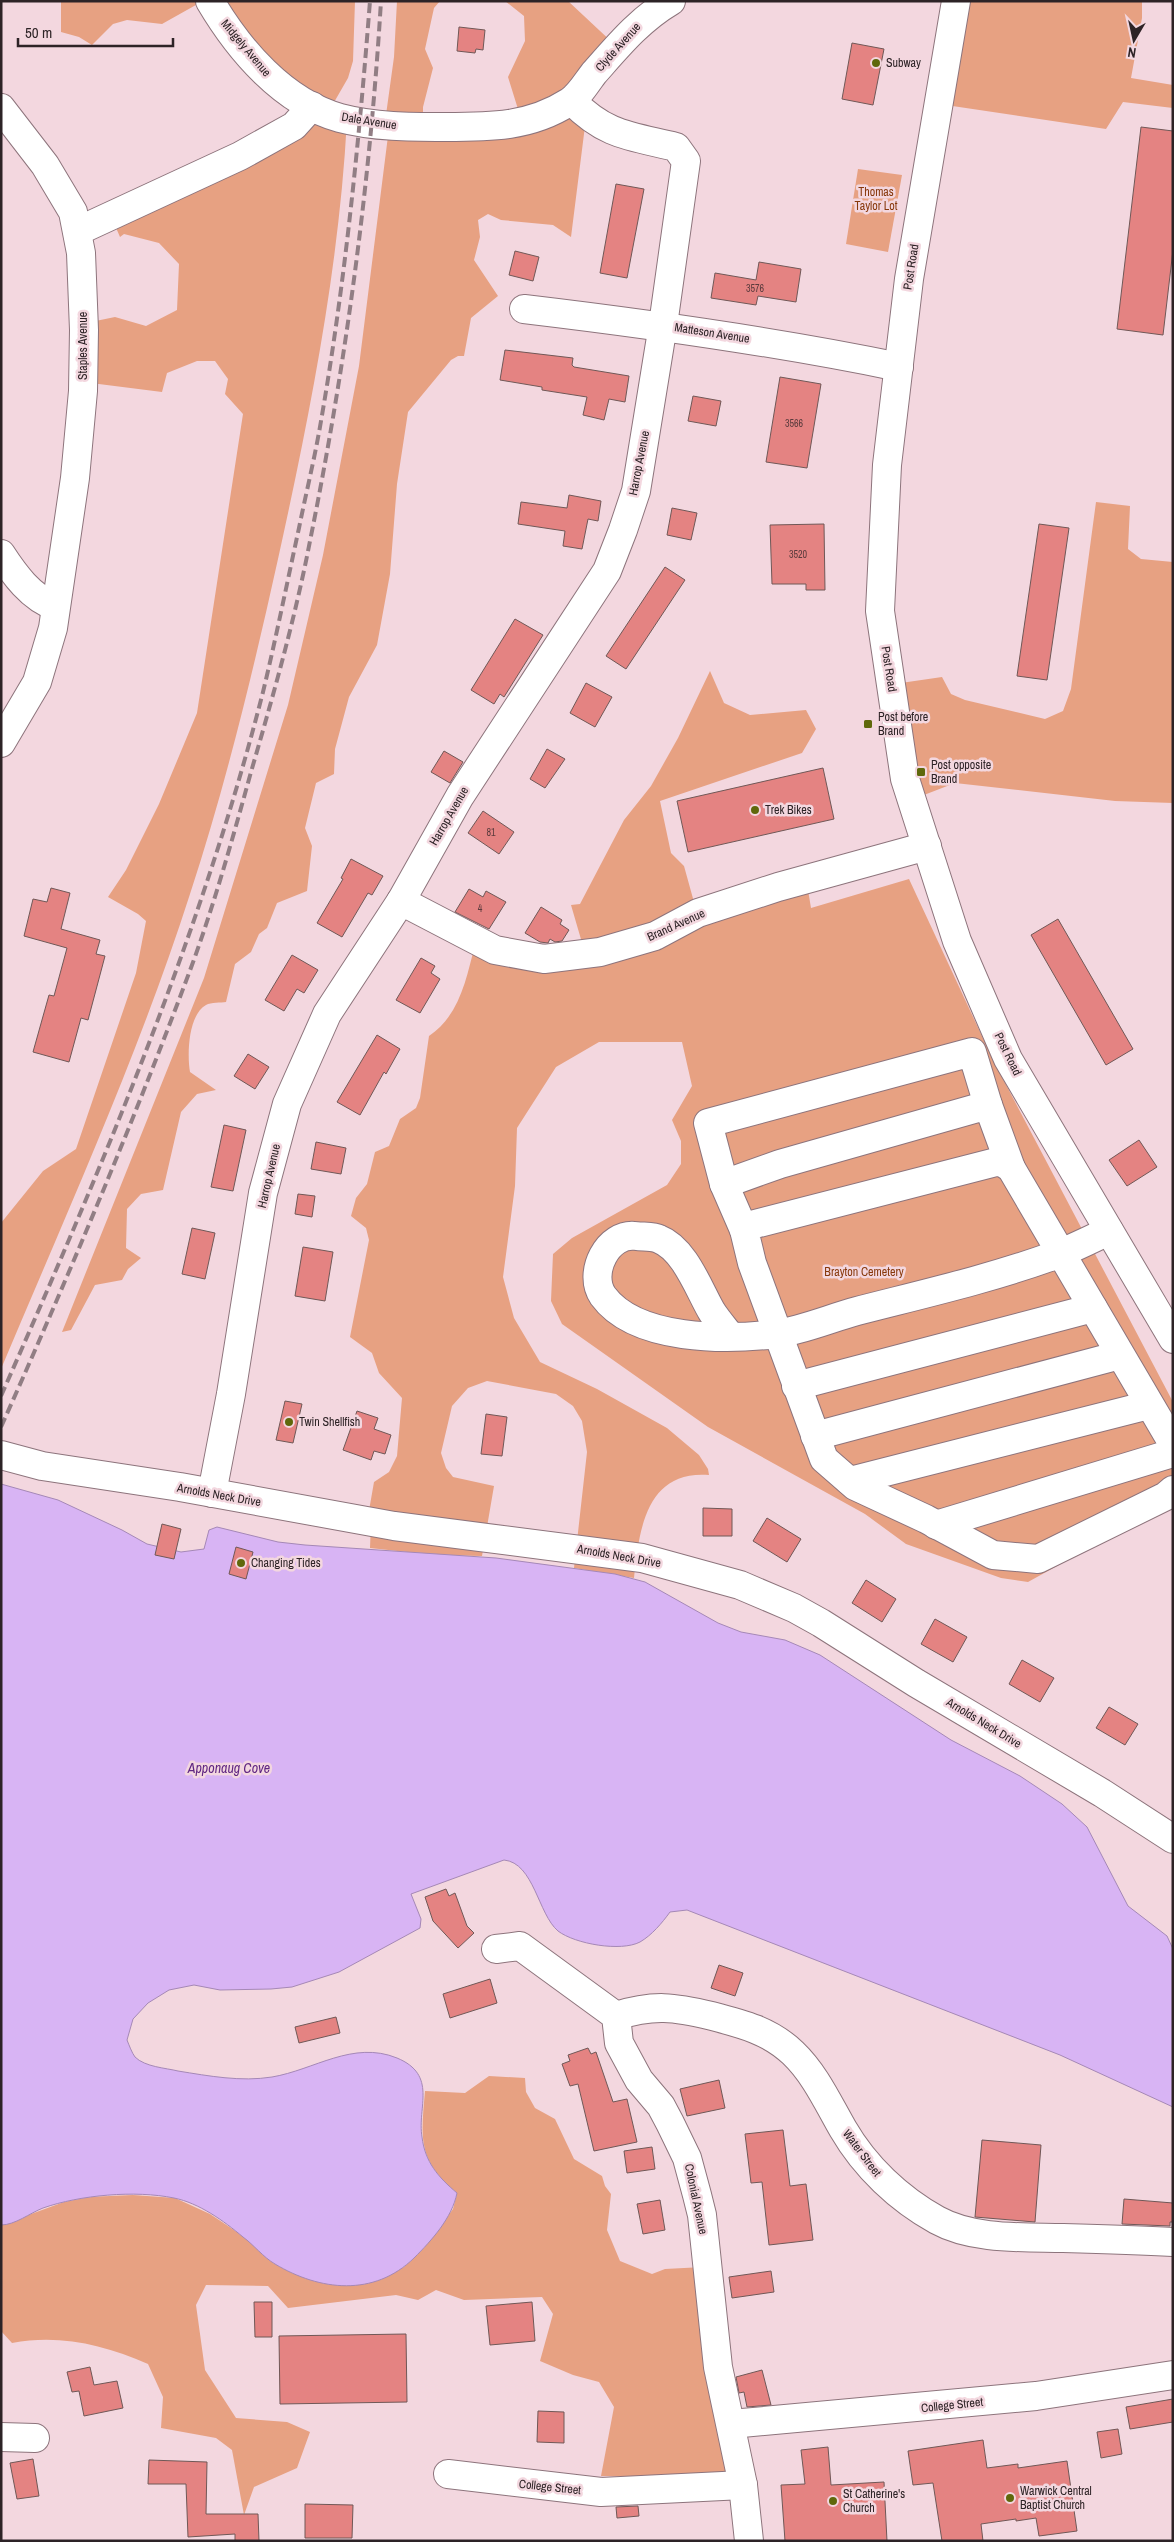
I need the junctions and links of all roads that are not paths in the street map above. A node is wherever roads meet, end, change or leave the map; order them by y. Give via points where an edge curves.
1 (210, 1) edge
2 (671, 1) edge
3 (956, 1) edge
4 (572, 101) junction
5 (312, 106) junction
6 (1, 108) edge
7 (78, 231) junction
8 (524, 310) dead end
9 (663, 325) junction
10 (899, 367) junction
11 (1, 554) edge
12 (55, 606) junction
13 (1, 743) edge
14 (927, 846) junction
15 (401, 901) junction
16 (988, 1105) junction
17 (1011, 1168) junction
18 (724, 1184) junction
19 (744, 1230) junction
20 (1109, 1231) junction
21 (1061, 1253) junction
22 (1093, 1308) junction
23 (778, 1334) junction
24 (731, 1337) junction
25 (1173, 1339) edge
26 (1120, 1354) junction
27 (796, 1386) junction
28 (1149, 1405) junction
29 (815, 1436) junction
30 (1173, 1444) edge
31 (1173, 1453) edge
32 (1, 1455) edge
33 (850, 1481) junction
34 (1173, 1490) edge
35 (212, 1493) junction
36 (936, 1525) junction
37 (1173, 1838) edge
38 (496, 1949) dead end
39 (616, 2016) junction
40 (1173, 2242) edge
41 (1173, 2375) edge
42 (730, 2424) junction
43 (1, 2437) edge
44 (35, 2438) dead end
45 (448, 2474) dead end
46 (743, 2485) junction
47 (749, 2541) edge

1 - 5 street, Midgely Avenue via 220,18 275,83
2 - 4 street, Clyde Avenue via 624,38
3 - 10 street, Post Road via 909,279
4 - 5 street, Dale Avenue via 528,122 486,127 388,125 340,118
4 - 9 street, Harrop Avenue via 589,118 611,131 676,147 686,161
5 - 7 street via 294,126 240,156
6 - 7 street, Staples Avenue via 66,196
7 - 12 street, Staples Avenue via 84,330 83,391 67,539
8 - 9 street, Matteson Avenue
9 - 10 street, Matteson Avenue
9 - 15 street, Harrop Avenue via 636,491 607,571 460,796
10 - 14 street, Post Road via 887,465 880,611 905,779
11 - 12 street via 28,589 47,604
12 - 13 street via 43,667
14 - 15 street, Brand Avenue via 698,913 655,936 628,944 600,952 544,959 495,950
14 - 20 street, Post Road via 957,940 1008,1060
15 - 35 street, Harrop Avenue via 327,1014 287,1104 263,1193
16 - 17 street
16 - 18 street via 780,1164
16 - 18 street via 972,1052 708,1123
17 - 19 street via 1000,1161 751,1225
17 - 21 street
18 - 19 street
19 - 23 street via 752,1263
20 - 21 street
20 - 25 street, Post Road
21 - 22 street
21 - 23 street via 974,1281
22 - 26 street
22 - 27 street
23 - 24 street
23 - 27 street
24 - 24 street via 713,1313 684,1260 660,1239 631,1235 617,1240 601,1258 596,1274 602,1294 620,1314 659,1329
26 - 28 street
26 - 29 street
27 - 29 street
28 - 30 street
28 - 33 street
29 - 33 street via 824,1460
31 - 36 street
32 - 35 street, Arnolds Neck Drive via 42,1466
33 - 36 street
34 - 36 street via 1038,1559 993,1555
35 - 37 street, Arnolds Neck Drive via 394,1526 642,1558 740,1585 822,1623
38 - 39 street via 520,1946
39 - 40 street, Water Street via 645,2008 669,2008 731,2020 764,2032 805,2066 844,2132 879,2177 918,2208 957,2229 1014,2236
39 - 42 street, Colonial Avenue via 619,2043 639,2080 661,2106 687,2158 702,2215 718,2367
41 - 42 street, College Street via 1027,2397
42 - 46 street, Colonial Avenue
43 - 44 street
45 - 46 street, College Street via 601,2492
46 - 47 street, Colonial Avenue

